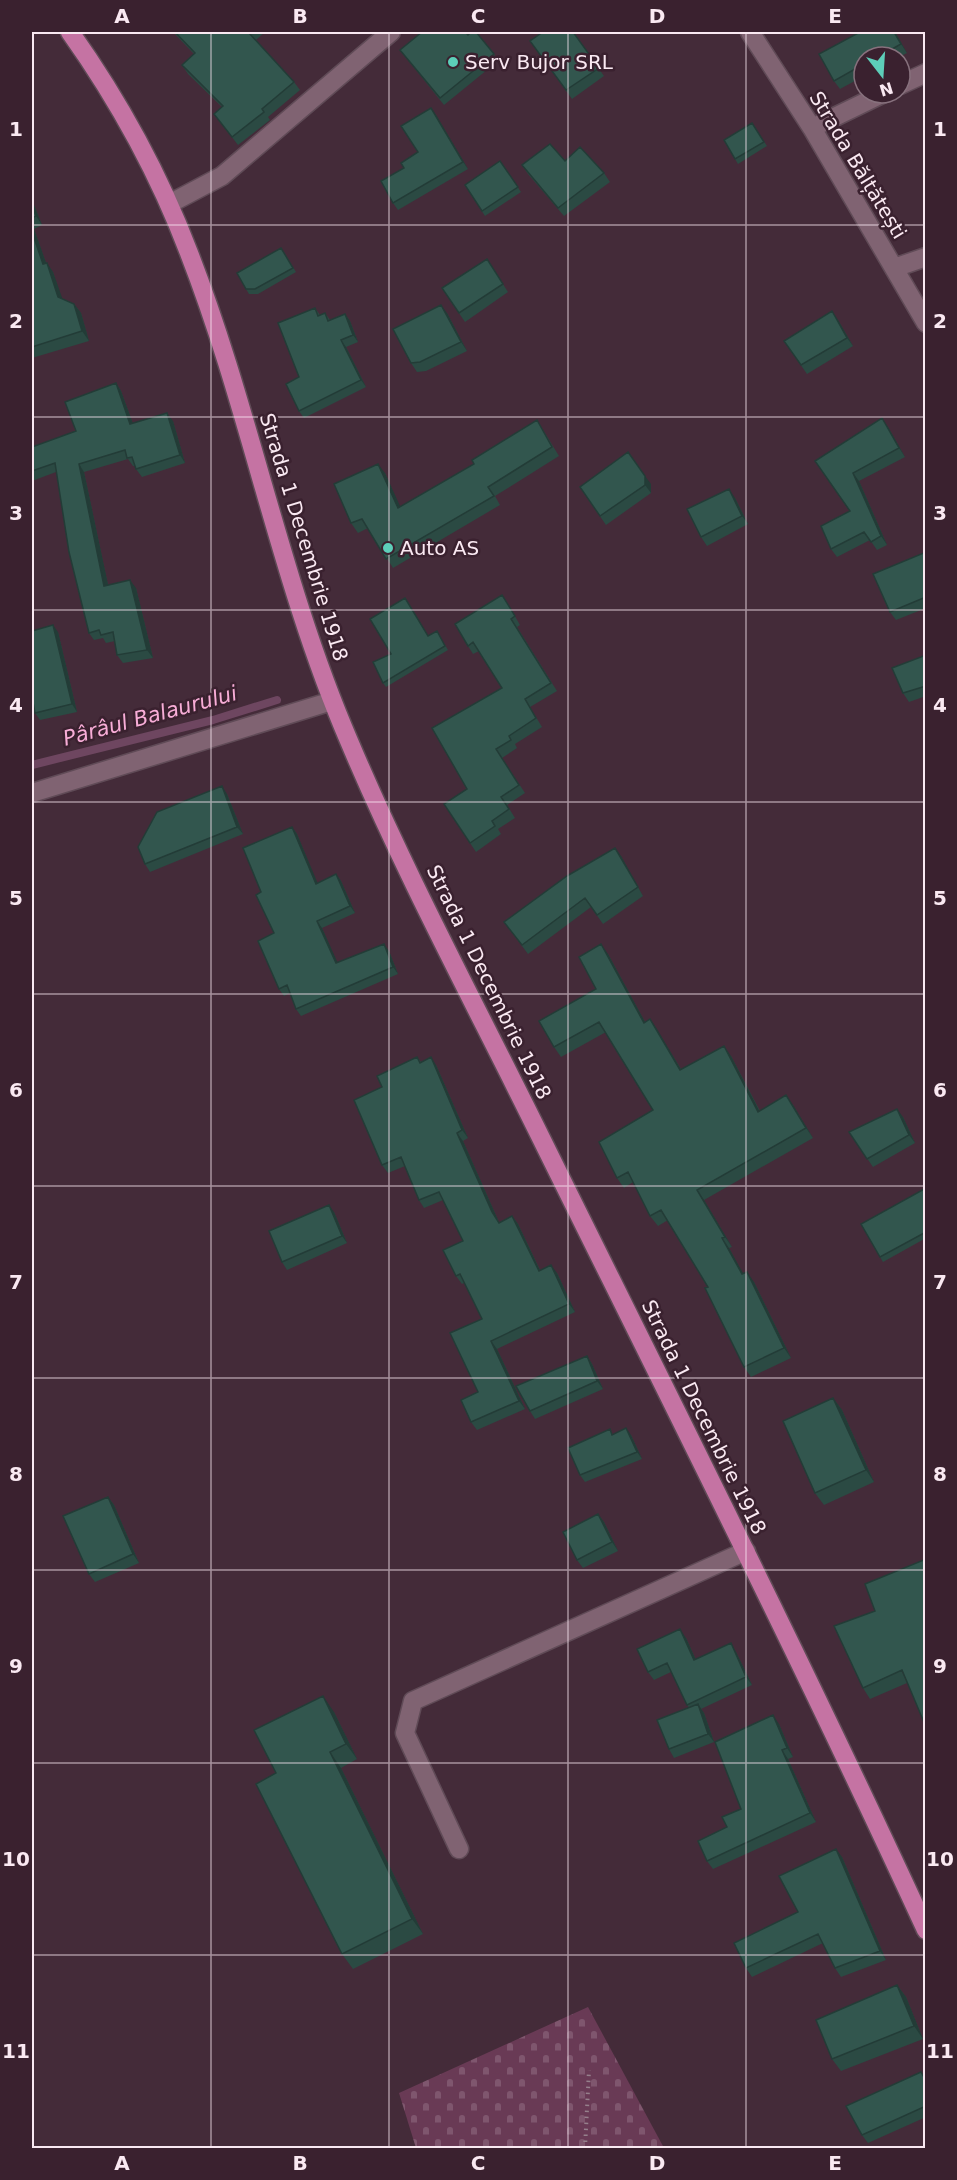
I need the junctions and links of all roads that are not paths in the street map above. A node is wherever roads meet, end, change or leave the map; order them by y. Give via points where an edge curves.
1 (70, 32) edge
2 (391, 32) edge
3 (750, 32) edge
4 (926, 73) edge
5 (912, 79) edge
6 (859, 105) edge
7 (812, 128) junction
8 (169, 204) junction
9 (926, 257) edge
10 (894, 268) junction
11 (926, 323) edge
12 (332, 701) junction
13 (32, 793) edge
14 (746, 1551) junction
15 (459, 1849) dead end
16 (926, 1930) edge

1 - 8 main road, Strada 1 Decembrie 1918 via 123,113
2 - 8 street via 222,176
3 - 7 street, Strada Bălțătești
4 - 5 street
6 - 7 street
7 - 10 street, Strada Bălțătești
8 - 12 main road, Strada 1 Decembrie 1918 via 224,351
9 - 10 street
10 - 11 street, Strada Bălțătești
12 - 13 street
12 - 14 main road, Strada 1 Decembrie 1918 via 393,839
14 - 15 street via 413,1701 405,1733
14 - 16 main road, Strada 1 Decembrie 1918

